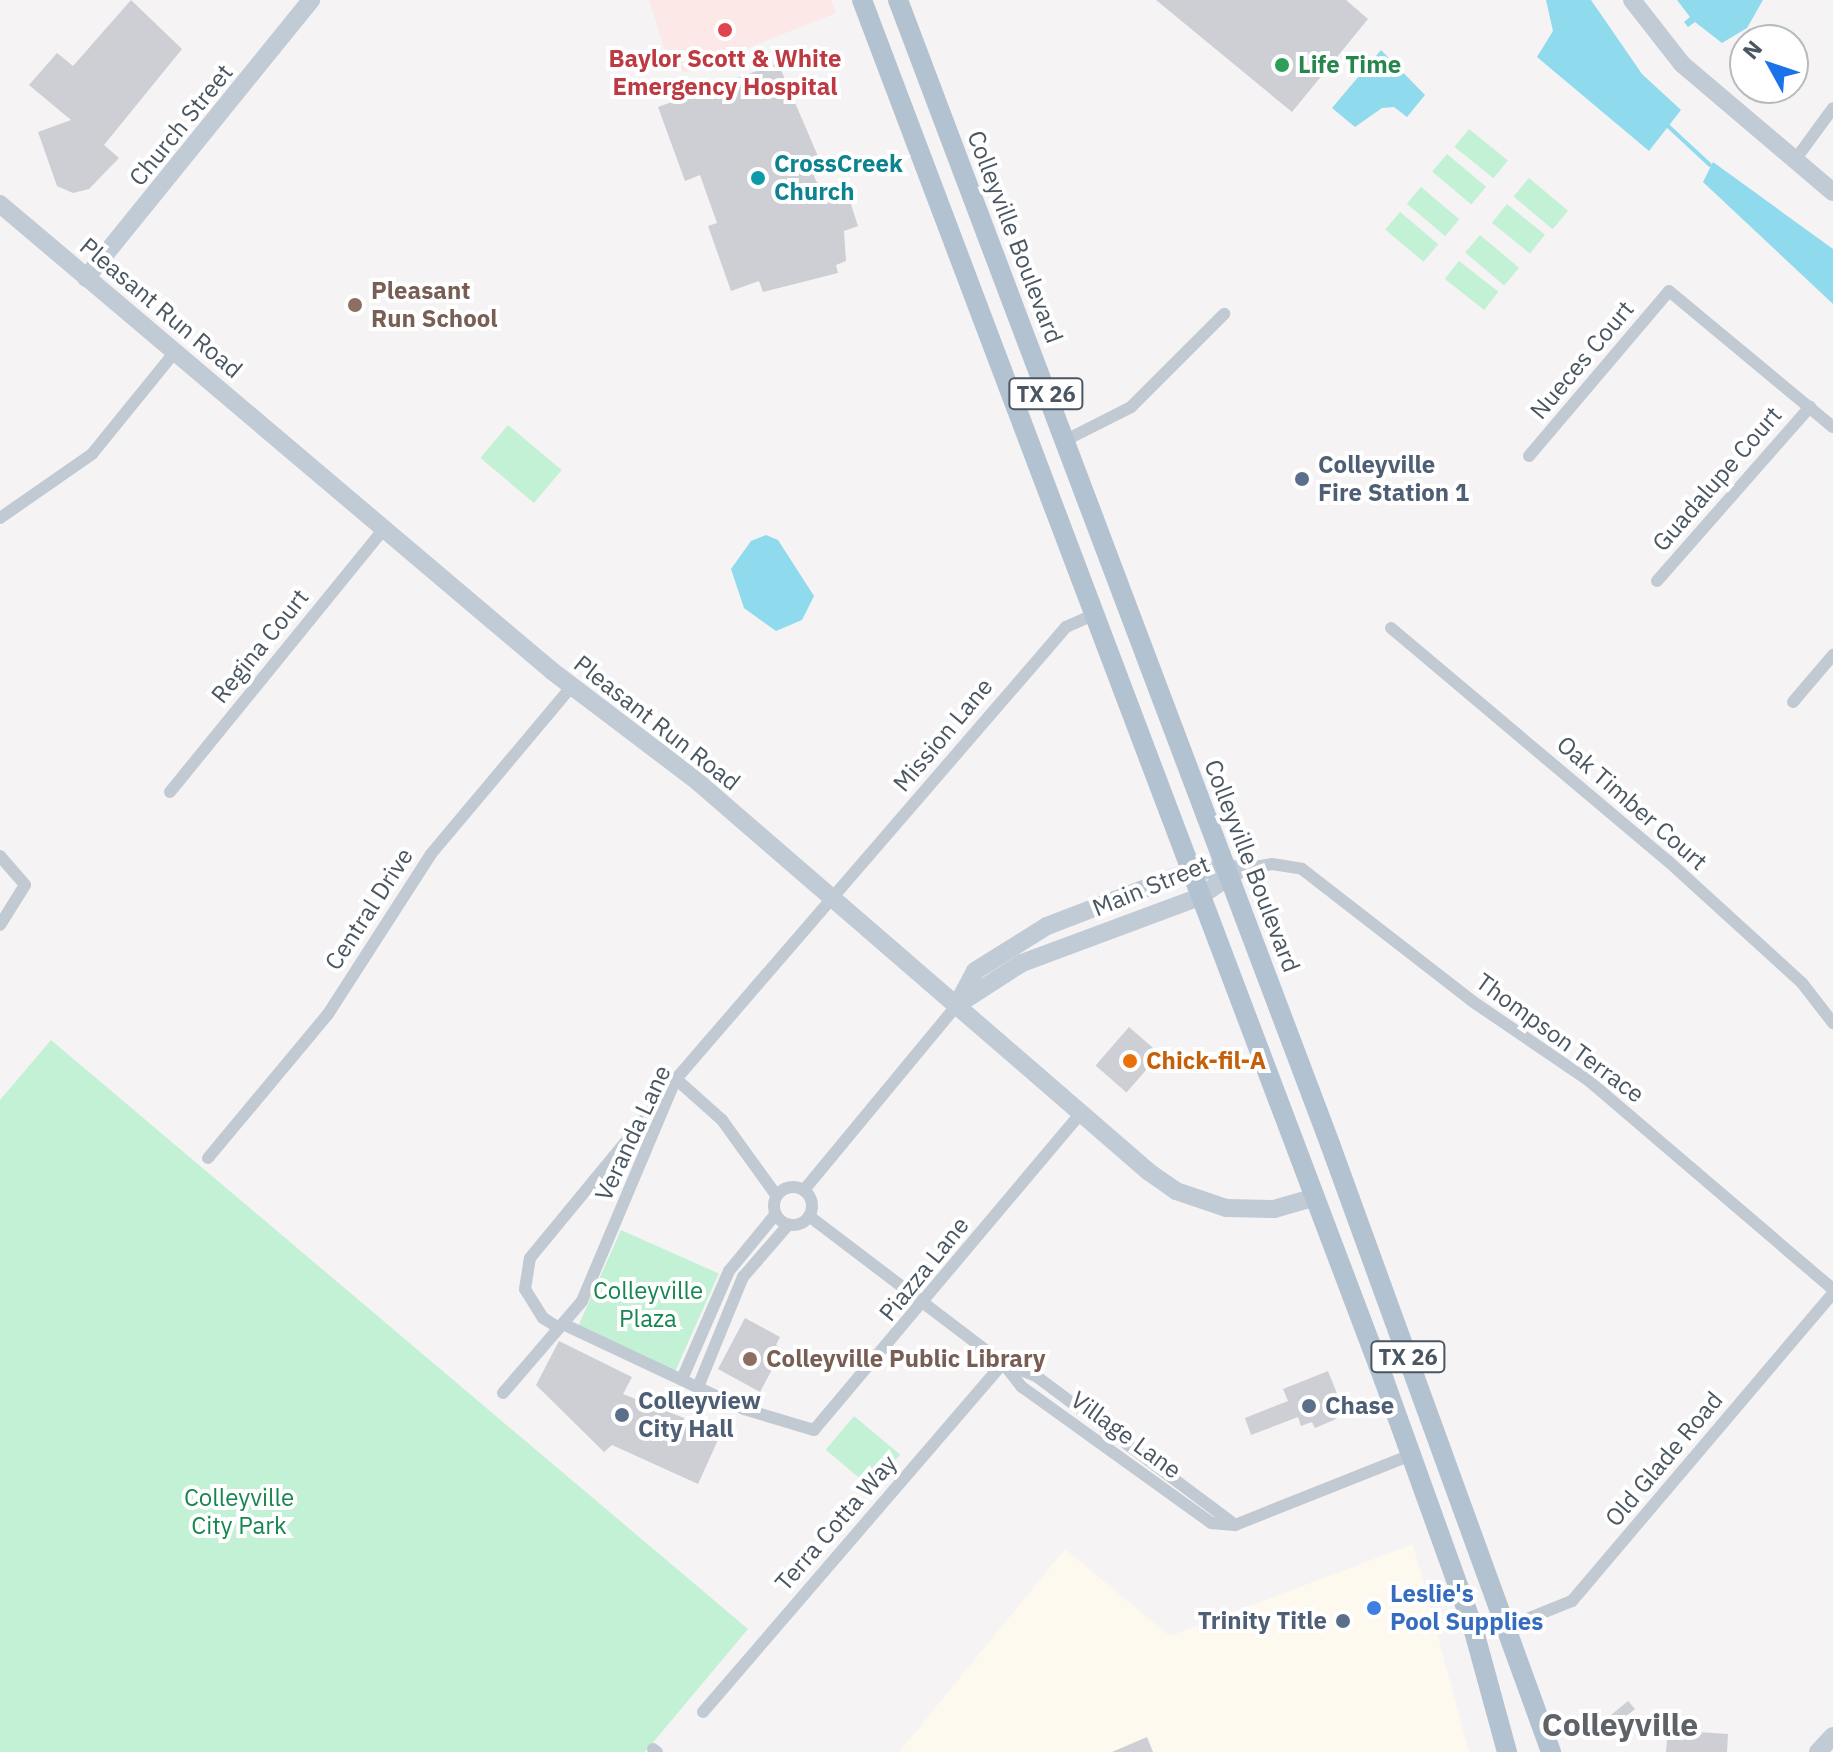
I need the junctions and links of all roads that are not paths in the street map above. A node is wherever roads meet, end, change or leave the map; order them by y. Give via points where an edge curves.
1 (311, 0) edge
2 (862, 0) edge
3 (898, 0) edge
4 (1632, 0) edge
5 (1833, 108) edge
6 (1795, 160) junction
7 (1833, 192) edge
8 (0, 204) edge
9 (86, 278) junction
10 (1224, 314) dead end
11 (175, 352) junction
12 (1810, 407) junction
13 (1833, 427) edge
14 (1064, 441) junction
15 (1029, 446) junction
16 (1529, 456) dead end
17 (0, 518) edge
18 (384, 529) junction
19 (1657, 581) dead end
20 (1126, 604) junction
21 (1097, 613) junction
22 (1391, 628) dead end
23 (1833, 655) edge
24 (572, 686) junction
25 (1793, 702) dead end
26 (170, 792) dead end
27 (0, 856) edge
28 (1190, 871) junction
29 (1231, 872) junction
30 (1199, 897) junction
31 (834, 899) junction
32 (0, 925) edge
33 (957, 1005) junction
34 (1833, 1023) edge
35 (676, 1079) junction
36 (1081, 1113) junction
37 (208, 1158) dead end
38 (804, 1190) junction
39 (776, 1195) junction
40 (1312, 1198) junction
41 (775, 1215) junction
42 (809, 1216) junction
43 (788, 1225) junction
44 (1833, 1291) edge
45 (925, 1302) junction
46 (561, 1326) junction
47 (1003, 1363) junction
48 (682, 1379) junction
49 (698, 1387) junction
50 (503, 1393) dead end
51 (1411, 1455) junction
52 (1510, 1626) junction
53 (703, 1712) dead end
54 (1833, 1736) edge
55 (1507, 1752) edge
56 (1551, 1752) edge
57 (1818, 1752) edge

1 - 9 street, Church Street
2 - 15 main road, TX 26
3 - 14 main road, Colleyville Boulevard / TX 26
4 - 6 street via 1682,64
5 - 6 street
6 - 7 street
8 - 9 street, Pleasant Run Road
9 - 11 street, Pleasant Run Road
10 - 14 street via 1131,407
11 - 17 street via 92,454
11 - 18 street, Pleasant Run Road
12 - 13 street
12 - 16 street, Nueces Court via 1669,291
12 - 19 street, Guadalupe Court
14 - 15 main road
14 - 20 main road, Colleyville Boulevard / TX 26
15 - 21 main road, TX 26
18 - 24 street, Pleasant Run Road
18 - 26 street, Regina Court
20 - 21 main road
20 - 29 main road, Colleyville Boulevard / TX 26
21 - 28 main road, TX 26
21 - 31 street, Mission Lane via 1066,627
22 - 34 street, Oak Timber Court via 1668,861 1802,983
23 - 25 street
24 - 31 street, Pleasant Run Road via 698,782
24 - 37 street, Central Drive via 431,854 328,1014
27 - 32 street via 24,891
28 - 29 street, Main Street
28 - 30 main road, TX 26
28 - 33 street, Main Street via 1047,926 996,954 975,971
29 - 30 street, Main Street
29 - 44 street, Thompson Terrace via 1272,864 1302,869 1472,1001 1588,1080
29 - 52 main road, Colleyville Boulevard / TX 26
30 - 33 street, Main Street via 1022,963
30 - 40 main road, TX 26
31 - 33 street, Pleasant Run Road
31 - 35 street, Veranda Lane
33 - 36 street, Pleasant Run Road
33 - 38 street, Main Street
35 - 39 street via 722,1120
35 - 46 street, Veranda Lane via 582,1301
35 - 46 street via 530,1258 525,1289 543,1318
36 - 40 street, Pleasant Run Road via 1149,1172 1203,1203 1249,1210
36 - 45 street, Piazza Lane
38 - 39 street via 792,1186
38 - 42 street via 812,1202
39 - 41 street
40 - 51 main road, TX 26
41 - 43 street
41 - 48 street via 729,1271
42 - 43 street
42 - 45 street, Village Lane
43 - 49 street via 743,1277
44 - 52 street, Old Glade Road via 1572,1601
45 - 47 street, Village Lane
45 - 49 street, Piazza Lane via 825,1424 804,1430
46 - 48 street
46 - 50 street, Veranda Lane
47 - 51 street, Village Lane via 1022,1387 1211,1523 1235,1525
47 - 53 street, Terra Cotta Way
48 - 49 street
51 - 55 main road, TX 26 via 1472,1624
52 - 56 main road, Colleyville Boulevard / TX 26
54 - 57 street

